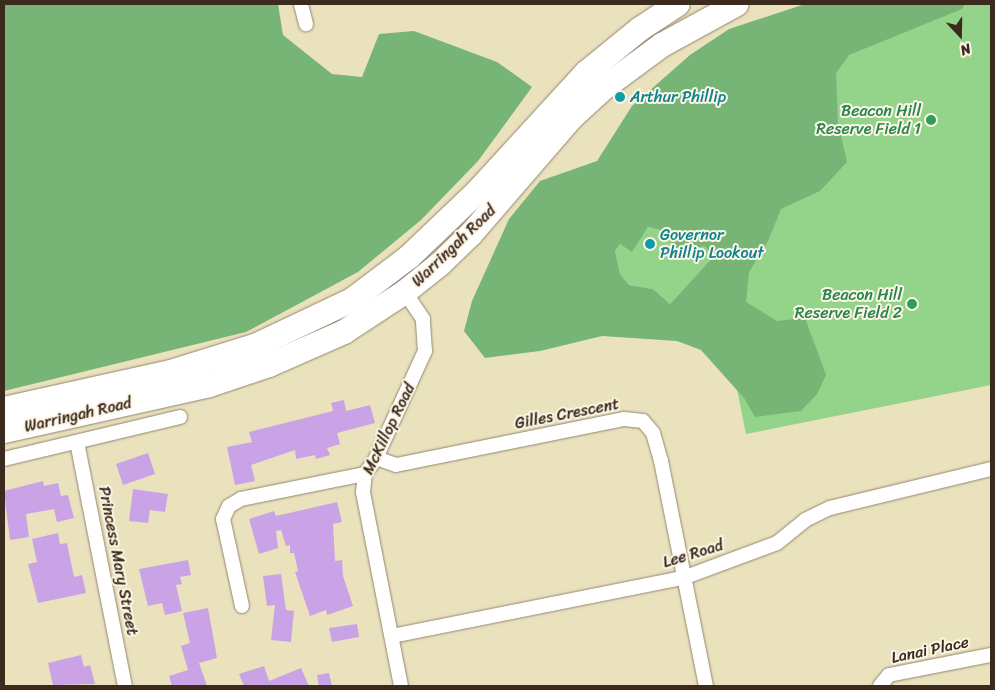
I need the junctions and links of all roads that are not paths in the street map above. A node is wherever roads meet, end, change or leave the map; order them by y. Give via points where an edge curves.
1 (301, 4) edge
2 (678, 4) edge
3 (736, 4) edge
4 (306, 24) dead end
5 (389, 274) junction
6 (405, 292) junction
7 (4, 409) edge
8 (180, 417) dead end
9 (4, 432) edge
10 (76, 442) junction
11 (376, 458) junction
12 (4, 459) edge
13 (991, 469) edge
14 (365, 474) junction
15 (683, 578) junction
16 (242, 606) dead end
17 (392, 636) junction
18 (991, 656) edge
19 (125, 686) edge
20 (402, 686) edge
21 (706, 686) edge
22 (880, 686) edge

1 - 4 street
2 - 5 highway, Warringah Road via 640,29 586,73 478,191
3 - 6 highway, Warringah Road via 662,45 605,87 541,151 471,234
5 - 6 highway, McKillop Road
5 - 7 highway, Warringah Road via 335,310 257,345 170,372
6 - 9 highway, Warringah Road via 344,332 269,365 209,385
6 - 11 street, McKillop Road via 423,319 425,351
8 - 10 street, Warringah Road
10 - 12 street, Warringah Road
10 - 19 street, Princess Mary Street
11 - 14 street, McKillop Road
11 - 15 street, Gilles Crescent via 396,465 624,419 643,421 653,433 661,461
13 - 15 street, Lee Road via 830,508 805,520 777,543
14 - 16 street via 242,498 229,506 223,519
14 - 17 street, McKillop Road via 363,492
15 - 17 street, Lee Road
15 - 21 street, Gilles Crescent
17 - 20 street, McKillop Road
18 - 22 street, Lanai Place via 890,675

